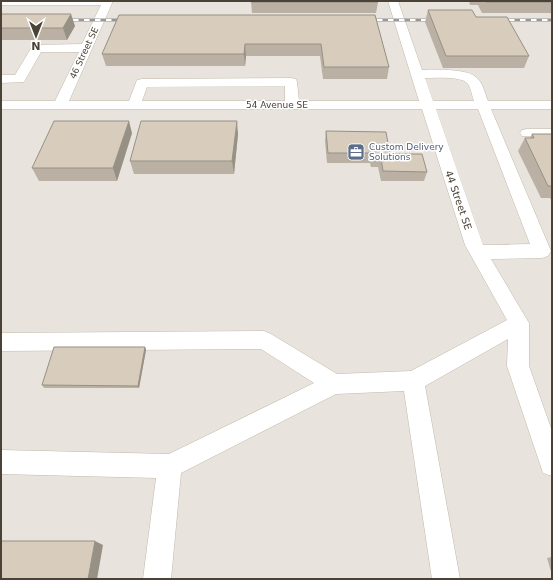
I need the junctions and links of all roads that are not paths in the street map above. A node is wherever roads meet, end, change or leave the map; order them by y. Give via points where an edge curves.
1 (393, 1) edge
2 (1, 2) edge
3 (107, 2) edge
4 (86, 48) junction
5 (416, 74) junction
6 (1, 79) edge
7 (426, 104) junction
8 (1, 105) edge
9 (60, 105) junction
10 (134, 105) junction
11 (292, 105) junction
12 (482, 105) junction
13 (552, 105) edge
14 (527, 133) dead end
15 (552, 133) edge
16 (547, 251) edge
17 (478, 252) junction
18 (519, 323) junction
19 (1, 342) edge
20 (413, 381) junction
21 (334, 384) junction
22 (1, 462) edge
23 (552, 464) edge
24 (170, 466) junction
25 (158, 579) edge
26 (446, 579) edge

1 - 5 street, 44 Street SE
2 - 3 street
3 - 4 street, 46 Street SE
4 - 6 street via 37,48 19,79
4 - 9 street, 46 Street SE
5 - 7 street, 44 Street SE
5 - 12 street via 470,78
7 - 11 street, 54 Avenue SE
7 - 12 street, 54 Avenue SE
7 - 17 street, 44 Street SE
8 - 9 street, 54 Avenue SE
9 - 10 street, 54 Avenue SE
10 - 11 street, 54 Avenue SE
10 - 11 street via 142,83 291,82
12 - 13 street, 54 Avenue SE
12 - 16 street
14 - 15 street
16 - 17 street
17 - 18 street, 44 Street SE
18 - 20 street
18 - 23 street via 518,366
19 - 21 street via 264,340
20 - 21 street
20 - 26 street
21 - 24 street
22 - 24 street
24 - 25 street

